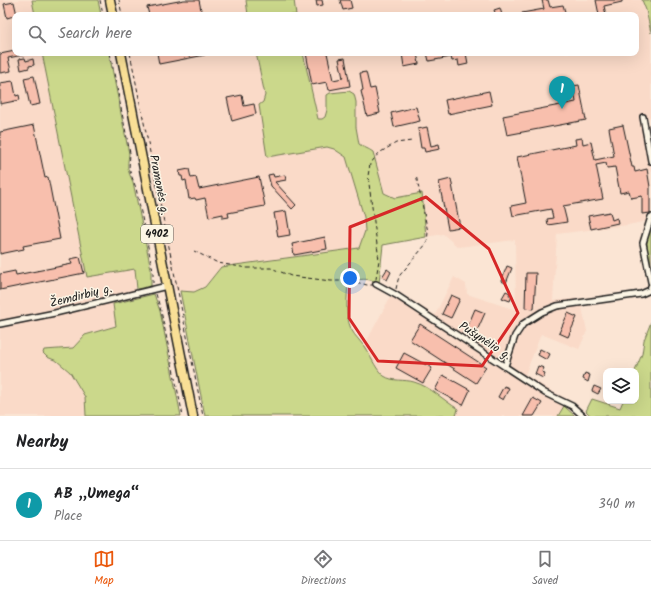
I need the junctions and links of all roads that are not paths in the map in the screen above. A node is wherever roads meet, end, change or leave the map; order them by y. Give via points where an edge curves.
1 (110, 0) edge
2 (112, 12) edge
3 (122, 56) edge
4 (643, 117) dead end
5 (651, 161) edge
6 (651, 216) edge
7 (651, 282) edge
8 (376, 284) road end
9 (167, 286) junction
10 (651, 286) edge
11 (0, 324) edge
12 (505, 366) junction
13 (193, 416) edge
14 (583, 416) edge

1 - 2 highway
3 - 9 highway, Pramonės g. / 4902
4 - 5 street
6 - 7 street via 642,243
8 - 12 street, Pušynėlio g.
9 - 11 street, Žemdirbių g.
9 - 13 highway, Pramonės g. / 4902
10 - 12 street via 650,290 641,294 558,306 542,312 523,324 515,336
12 - 14 street, Pušynėlio g. via 545,393 572,406

